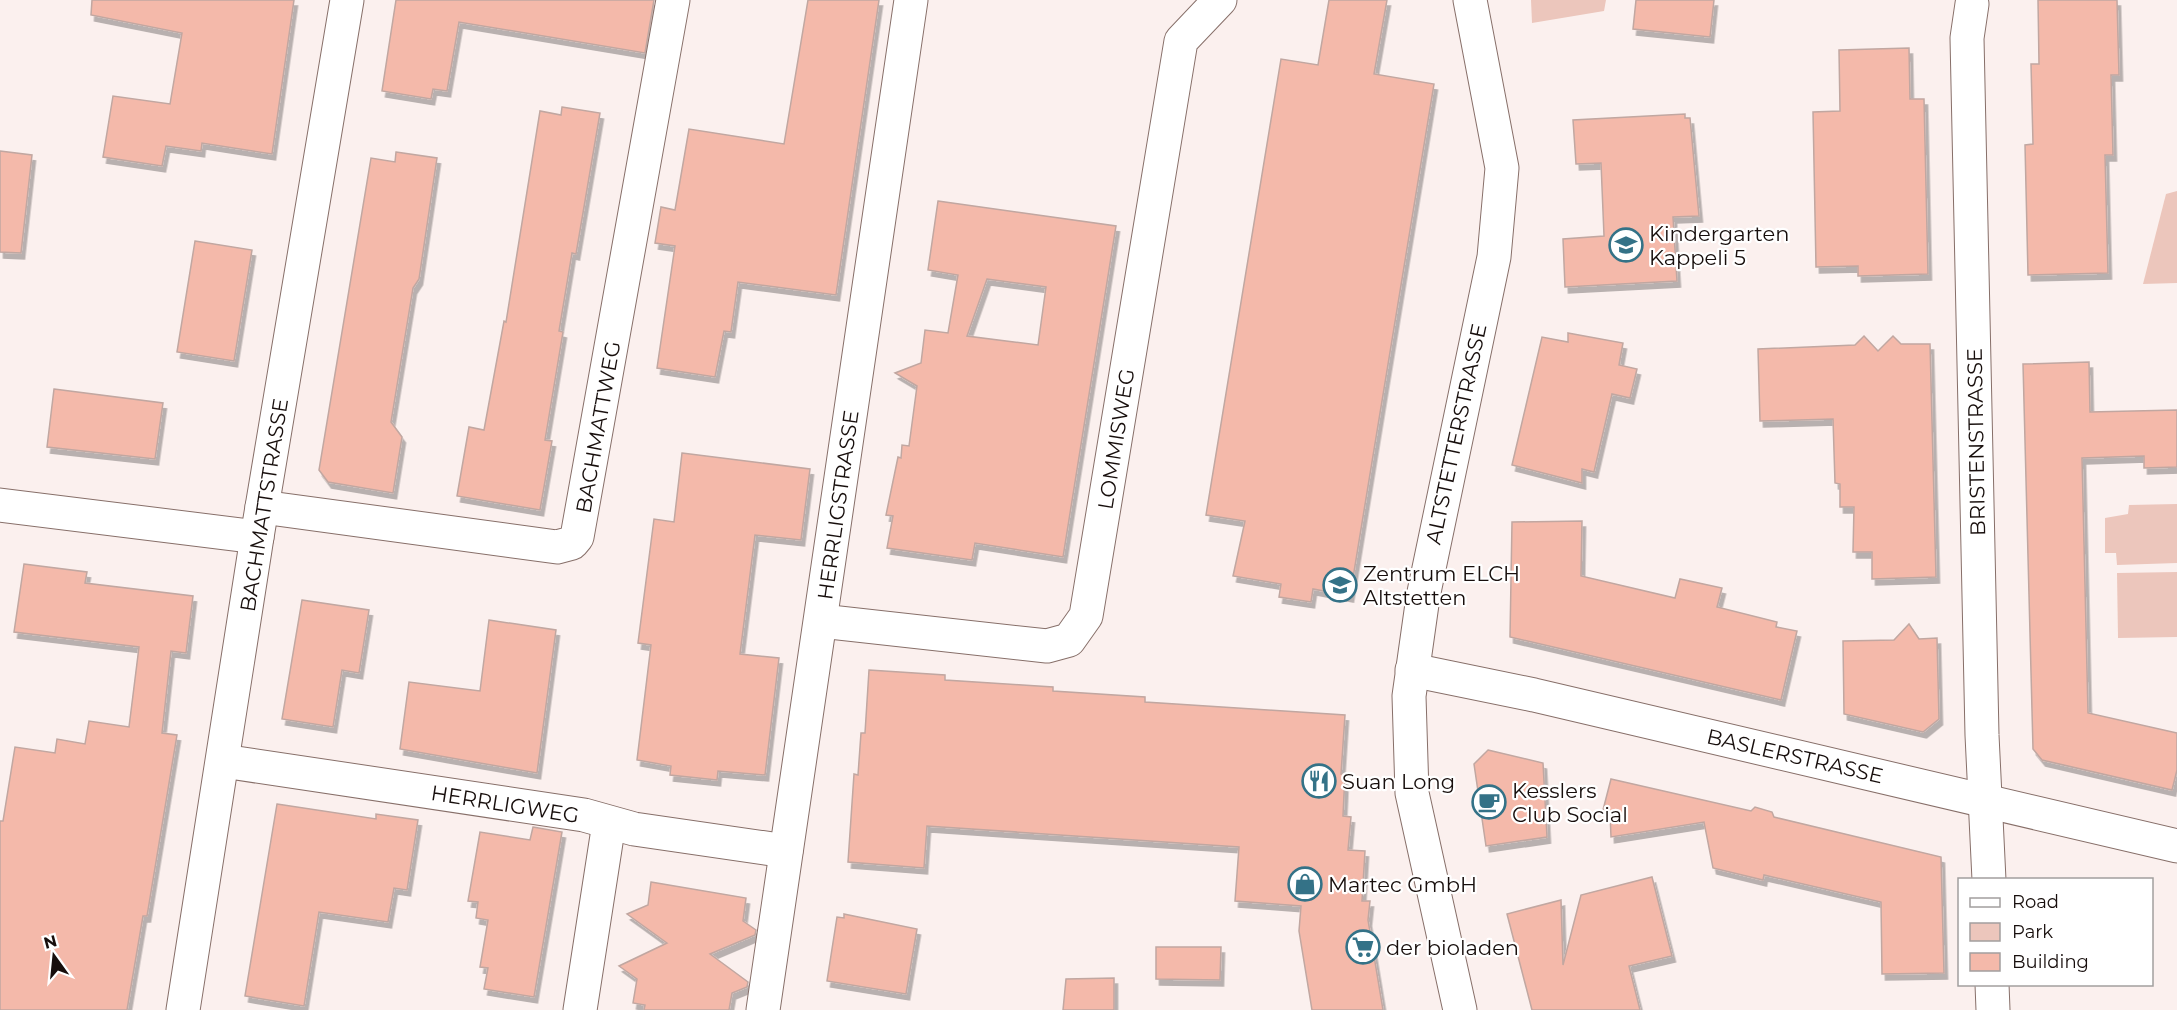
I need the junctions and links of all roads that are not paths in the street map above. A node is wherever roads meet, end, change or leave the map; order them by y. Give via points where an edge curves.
1 (347, 0) edge
2 (673, 0) edge
3 (911, 0) edge
4 (1220, 0) edge
5 (1470, 0) edge
6 (1972, 4) dead end
7 (0, 505) edge
8 (260, 522) junction
9 (821, 621) junction
10 (1412, 670) junction
11 (223, 761) junction
12 (1986, 801) junction
13 (609, 823) junction
14 (2177, 846) edge
15 (786, 851) junction
16 (1989, 878) edge
17 (1992, 986) edge
18 (183, 1010) edge
19 (580, 1010) edge
20 (763, 1010) edge
21 (1460, 1010) edge
22 (1993, 1010) edge

1 - 8 street, BACHMATTSTRASSE
2 - 8 street, BACHMATTWEG via 572,543 557,547
3 - 9 street, HERRLIGSTRASSE
4 - 9 street, LOMMISWEG via 1181,41 1086,616 1069,640 1047,646
5 - 10 street, ALTSTETTERSTRASSE via 1502,168 1500,202 1494,257 1425,586
6 - 12 street, BRISTENSTRASSE via 1967,48
7 - 8 street
8 - 11 street, BACHMATTSTRASSE
9 - 15 street, HERRLIGSTRASSE
10 - 12 street, BASLERSTRASSE
10 - 21 street, ALTSTETTERSTRASSE via 1408,742 1412,793
11 - 13 street, HERRLIGWEG via 584,815
11 - 18 street, BACHMATTSTRASSE
12 - 14 street, BASLERSTRASSE
12 - 16 street, BRISTENSTRASSE
13 - 15 street, HERRLIGWEG
13 - 19 street
15 - 20 street, HERRLIGSTRASSE
17 - 22 street

